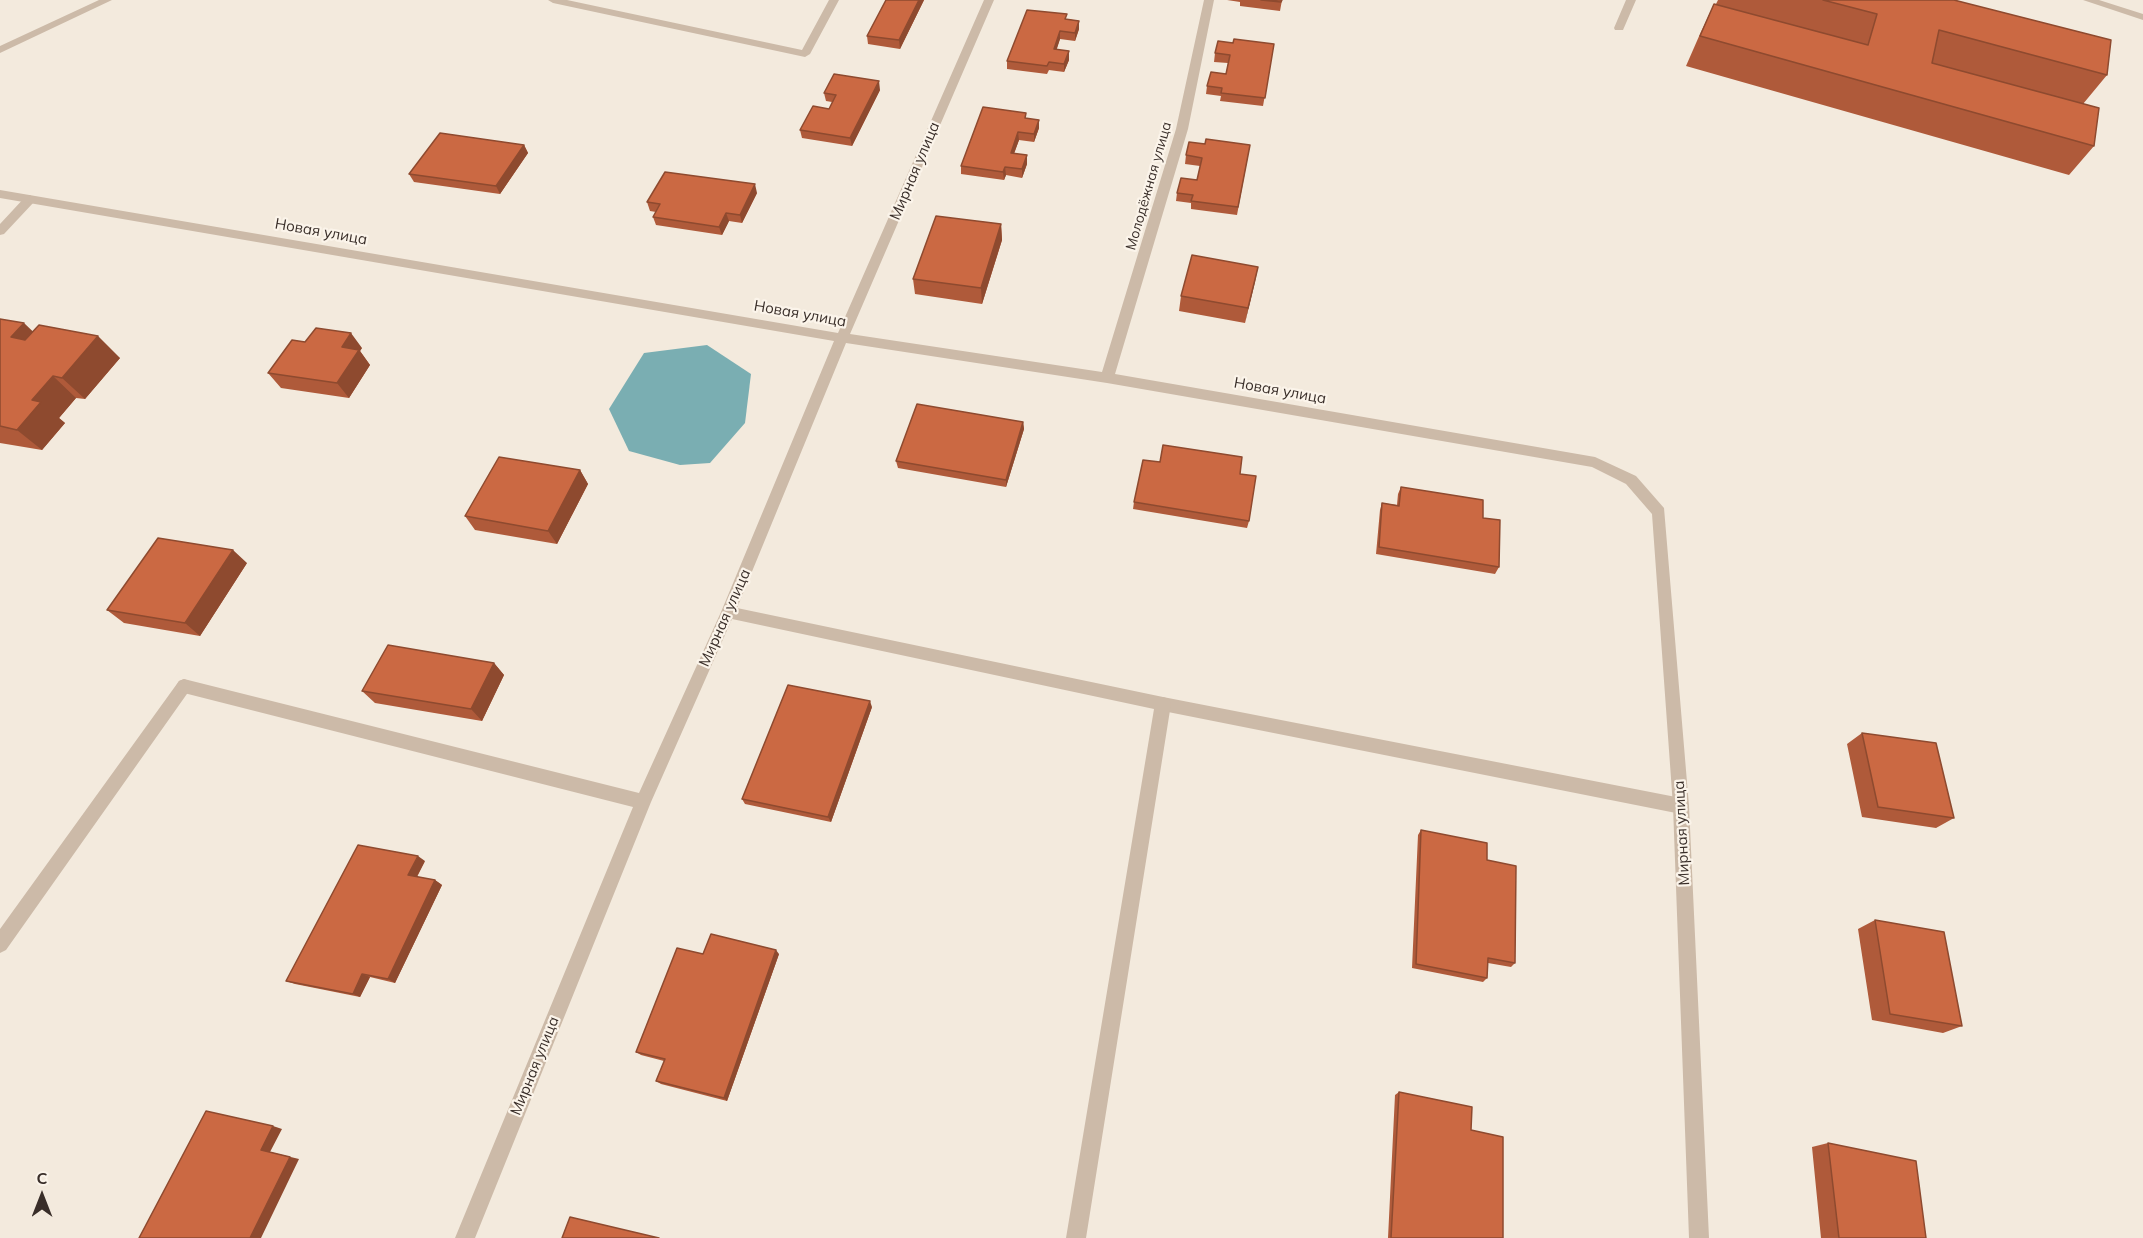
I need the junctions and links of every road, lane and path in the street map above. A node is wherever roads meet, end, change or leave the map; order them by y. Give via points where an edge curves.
1 (106, 0) edge
2 (553, 0) edge
3 (834, 0) edge
4 (989, 0) edge
5 (1209, 0) edge
6 (1631, 0) edge
7 (2088, 0) edge
8 (2143, 17) edge
9 (1619, 28) dead end
10 (0, 50) edge
11 (0, 194) edge
12 (30, 200) junction
13 (0, 231) edge
14 (842, 338) junction
15 (1107, 378) junction
16 (1595, 462) joint
17 (728, 612) junction
18 (1163, 704) junction
19 (643, 802) junction
20 (1681, 806) junction
21 (0, 944) edge
22 (465, 1238) edge
23 (1076, 1238) edge
24 (1699, 1238) edge

1 - 10 street
2 - 3 street via 805,54
4 - 14 street, Мирная улица
5 - 15 street, Молодёжная улица via 1182,129
6 - 9 street
7 - 8 street
11 - 12 street, Новая улица
12 - 13 street
12 - 14 street, Новая улица
14 - 15 street, Новая улица
14 - 17 street, Мирная улица
15 - 16 street, Новая улица
16 - 20 street, Мирная улица via 1631,480 1659,512
17 - 18 street
17 - 19 street, Мирная улица
18 - 20 street
18 - 23 street
19 - 21 street via 184,686
19 - 22 street, Мирная улица
20 - 24 street, Мирная улица

